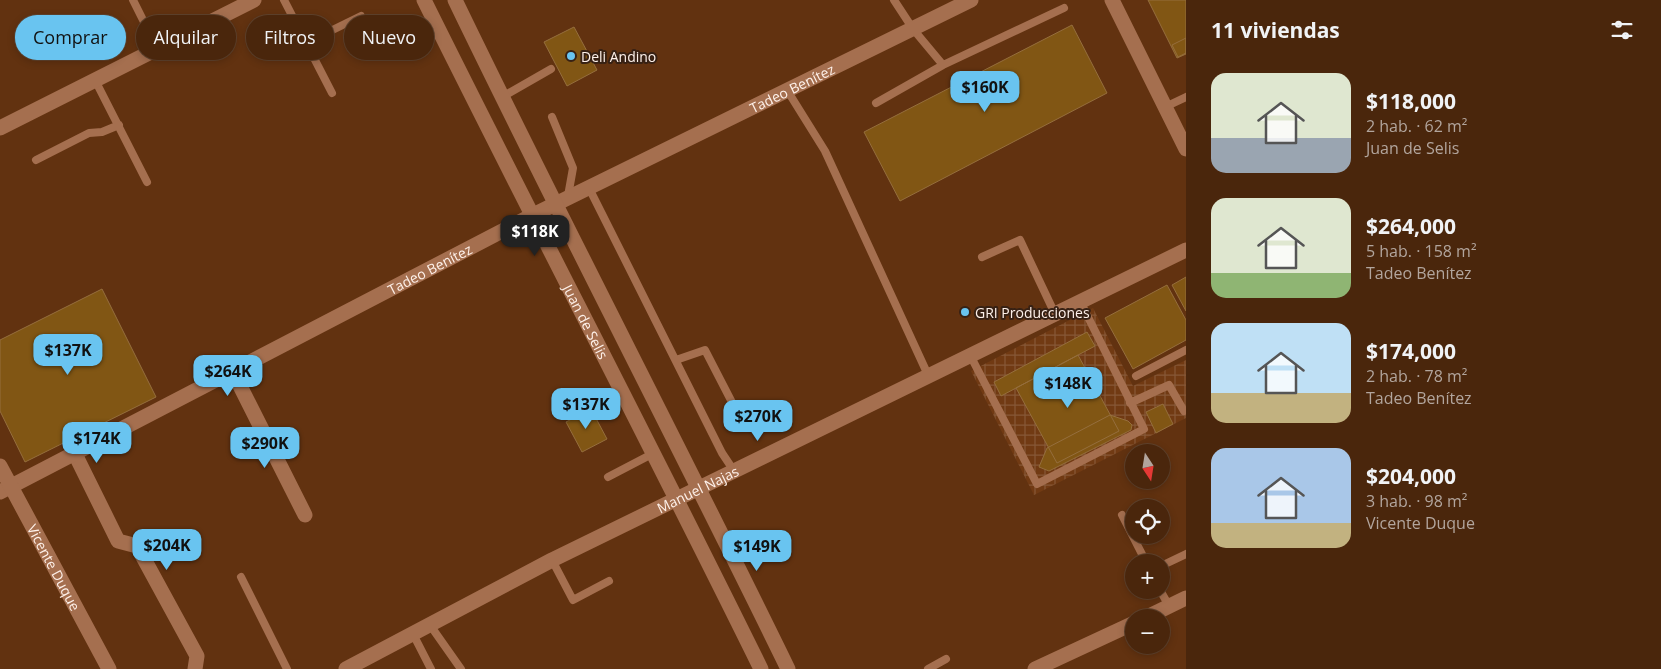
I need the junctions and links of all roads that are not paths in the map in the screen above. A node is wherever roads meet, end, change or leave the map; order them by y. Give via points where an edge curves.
1 (133, 0) edge
2 (254, 0) edge
3 (284, 0) edge
4 (424, 0) edge
5 (455, 0) edge
6 (894, 0) edge
7 (971, 0) edge
8 (1112, 0) edge
9 (1064, 8) dead end
10 (140, 15) edge
11 (224, 15) edge
12 (292, 15) edge
13 (913, 28) junction
14 (136, 59) edge
15 (315, 60) edge
16 (943, 66) junction
17 (551, 69) dead end
18 (95, 80) junction
19 (787, 90) junction
20 (332, 93) dead end
21 (502, 97) junction
22 (1186, 97) edge
23 (876, 103) dead end
24 (1165, 107) junction
25 (552, 117) dead end
26 (119, 125) junction
27 (0, 128) edge
28 (1186, 149) edge
29 (36, 160) dead end
30 (147, 182) dead end
31 (589, 188) junction
32 (561, 202) junction
33 (531, 216) junction
34 (1186, 250) edge
35 (982, 257) dead end
36 (1080, 301) junction
37 (1055, 314) junction
38 (1186, 350) edge
39 (970, 355) junction
40 (676, 360) junction
41 (233, 372) junction
42 (928, 375) junction
43 (1136, 376) dead end
44 (1130, 403) junction
45 (1184, 411) dead end
46 (737, 412) dead end
47 (654, 453) junction
48 (74, 454) junction
49 (0, 466) edge
50 (734, 471) junction
51 (608, 477) dead end
52 (700, 488) junction
53 (5, 489) edge
54 (677, 498) junction
55 (305, 515) dead end
56 (1122, 515) dead end
57 (1142, 554) edge
58 (1186, 554) edge
59 (552, 560) junction
60 (1170, 562) edge
61 (242, 577) dead end
62 (609, 581) dead end
63 (1186, 598) edge
64 (1165, 599) edge
65 (1169, 606) junction
66 (1163, 609) edge
67 (430, 625) junction
68 (1125, 627) edge
69 (413, 634) junction
70 (946, 660) dead end
71 (109, 669) edge
72 (195, 669) edge
73 (287, 669) edge
74 (346, 669) edge
75 (431, 669) edge
76 (461, 669) edge
77 (762, 669) edge
78 (788, 669) edge
79 (928, 669) edge
80 (1035, 669) edge

1 - 10 lane
2 - 11 street
3 - 12 lane
4 - 33 street, Juan de Selis
5 - 21 street, Juan de Selis
6 - 13 lane
7 - 13 street, Tadeo Benítez
8 - 24 street
9 - 16 lane
13 - 16 lane
13 - 19 street, Tadeo Benítez
14 - 18 street
15 - 20 lane
16 - 23 lane
17 - 21 lane
18 - 26 lane
18 - 27 street
19 - 31 street, Tadeo Benítez
19 - 42 lane via 825,151
21 - 32 street, Juan de Selis
22 - 24 lane
24 - 28 street
25 - 32 lane via 573,168
26 - 29 lane via 89,133
26 - 30 lane
31 - 32 street, Tadeo Benítez
31 - 40 lane
32 - 33 street, Tadeo Benítez
32 - 52 street, Juan de Selis
33 - 41 street, Tadeo Benítez
33 - 47 street, Juan de Selis
34 - 36 street, Manuel Najas
35 - 37 lane via 1020,240
36 - 37 street, Manuel Najas
36 - 44 lane
37 - 39 street, Manuel Najas
38 - 43 lane
39 - 42 street, Manuel Najas
39 - 44 lane via 1037,484 1144,429
40 - 46 lane via 705,350
40 - 50 lane
41 - 48 street, Tadeo Benítez
41 - 55 street
42 - 50 street, Manuel Najas
44 - 45 lane via 1169,385
47 - 51 lane
47 - 54 street, Juan de Selis
48 - 53 street, Tadeo Benítez
48 - 72 street via 118,541 137,546 197,656
49 - 53 street, Vicente Duque
50 - 52 street, Manuel Najas
52 - 54 street, Manuel Najas
52 - 78 street, Juan de Selis
53 - 71 street, Vicente Duque
54 - 59 street, Manuel Najas
54 - 77 street, Juan de Selis
56 - 57 lane
58 - 60 lane
59 - 62 lane via 573,600
59 - 67 street, Manuel Najas
61 - 73 lane
63 - 65 street
64 - 65 lane
65 - 66 street
67 - 69 street, Manuel Najas
67 - 76 lane
68 - 80 street
69 - 74 street, Manuel Najas
69 - 75 lane
70 - 79 lane

